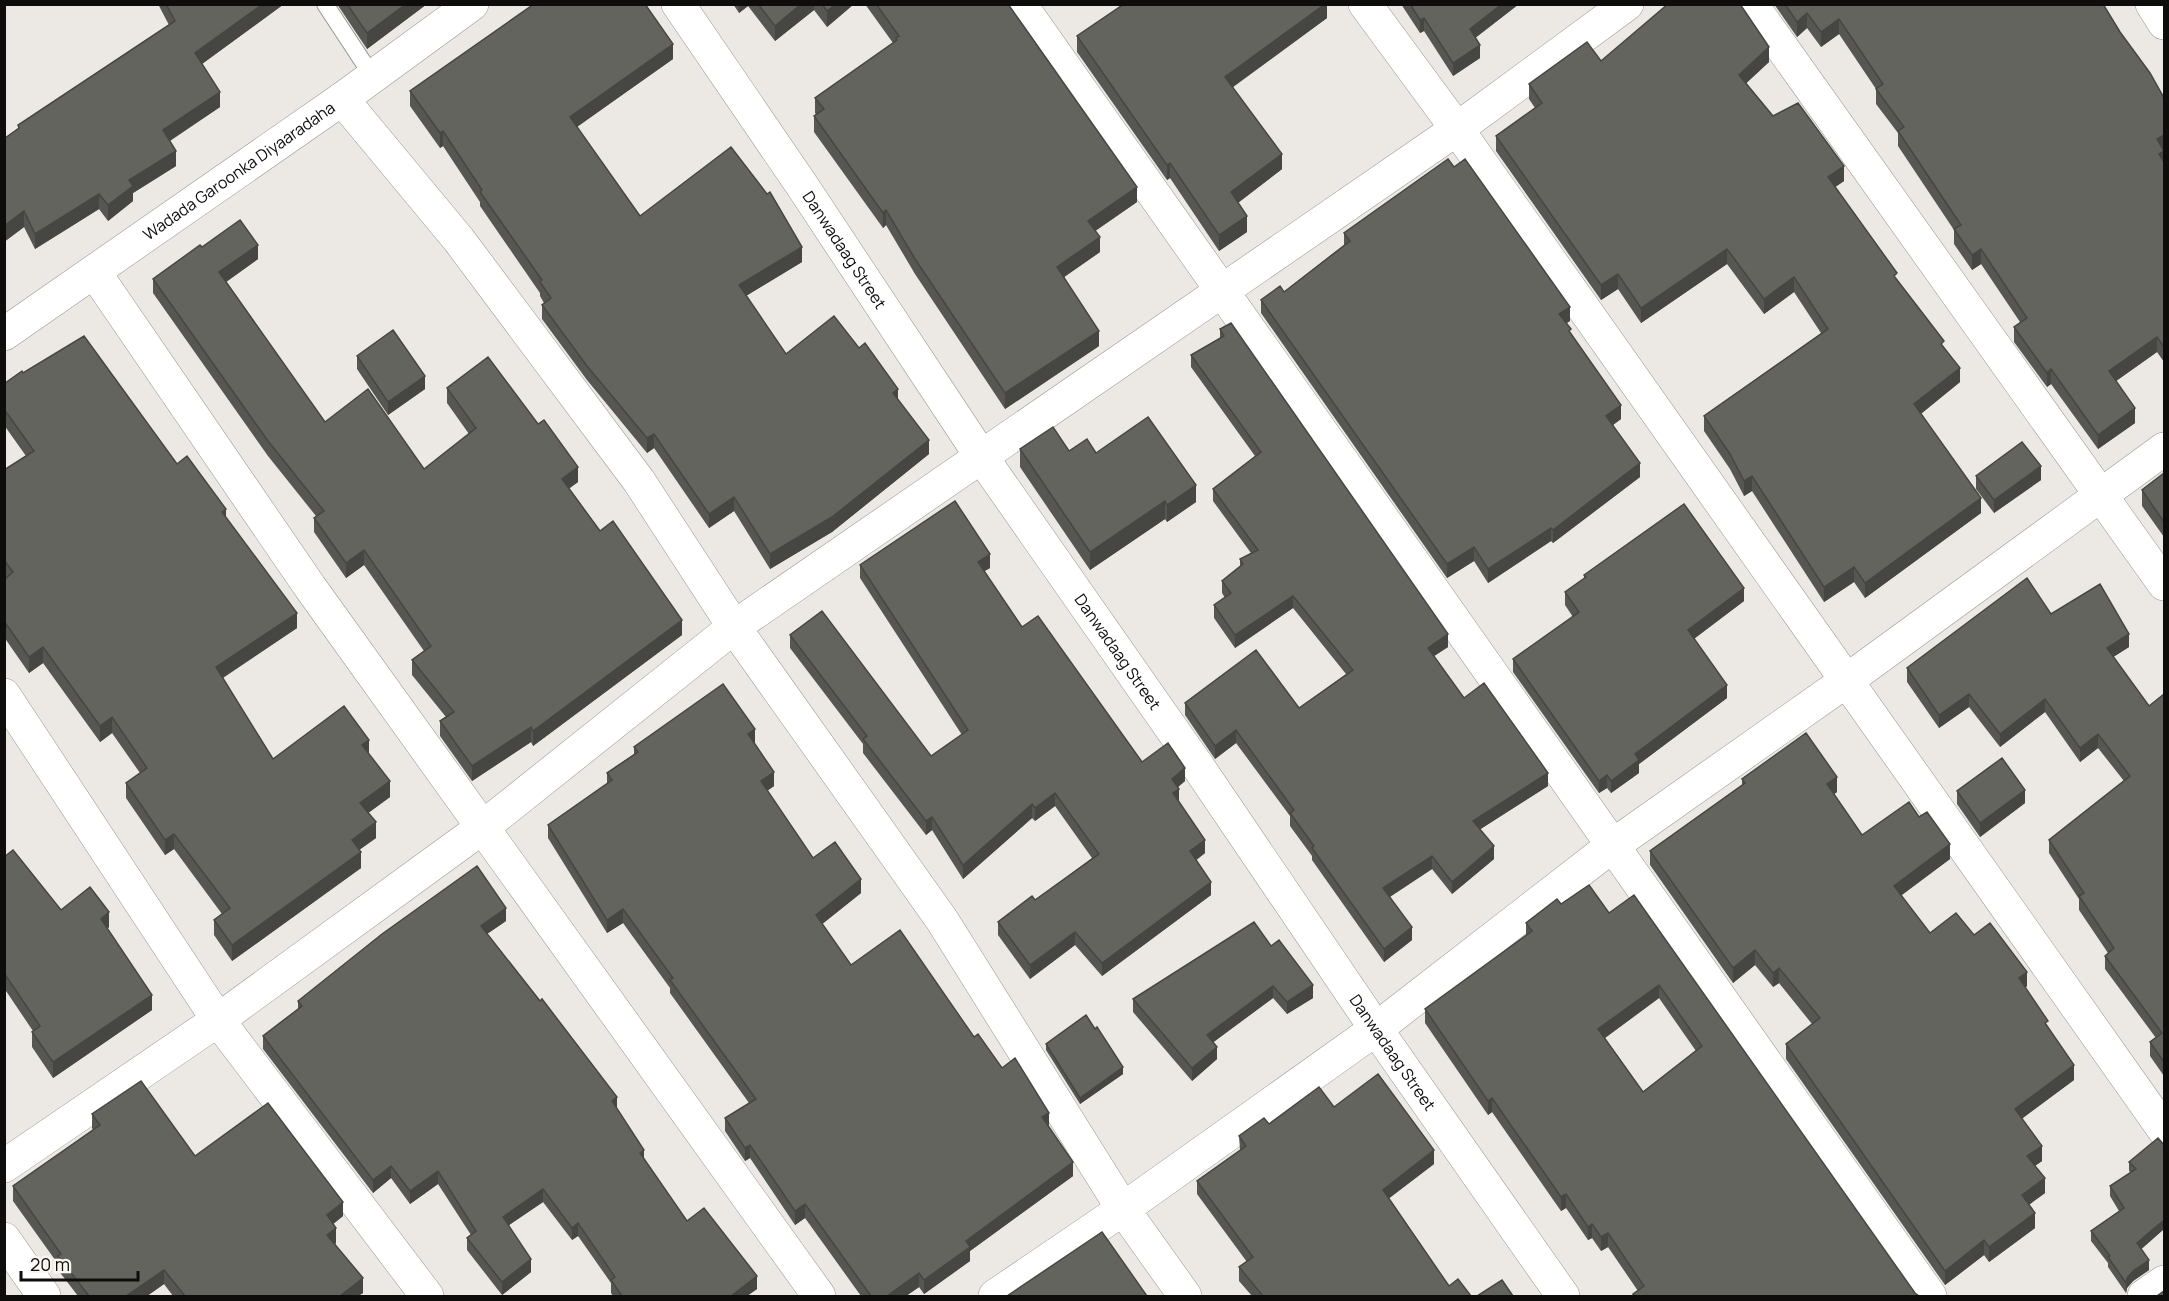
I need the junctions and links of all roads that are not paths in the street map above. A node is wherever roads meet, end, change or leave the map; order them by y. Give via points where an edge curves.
1 (325, 4) edge
2 (472, 4) edge
3 (678, 4) edge
4 (1020, 4) edge
5 (1365, 4) edge
6 (1627, 4) edge
7 (1751, 4) edge
8 (2152, 4) edge
9 (2164, 23) edge
10 (373, 77) junction
11 (342, 99) junction
12 (1457, 129) junction
13 (95, 273) junction
14 (1222, 291) junction
15 (4, 334) edge
16 (2164, 449) edge
17 (981, 456) junction
18 (2101, 494) junction
19 (2164, 584) edge
20 (734, 627) junction
21 (1846, 681) junction
22 (4, 695) edge
23 (483, 827) junction
24 (1612, 846) junction
25 (218, 1020) junction
26 (1376, 1029) junction
27 (2164, 1130) edge
28 (4, 1166) edge
29 (1123, 1209) junction
30 (4, 1239) edge
31 (2164, 1282) edge
32 (44, 1296) edge
33 (427, 1296) edge
34 (819, 1296) edge
35 (995, 1296) edge
36 (1185, 1296) edge
37 (1563, 1296) edge
38 (1930, 1296) edge
39 (2144, 1296) edge

1 - 10 lane
2 - 10 street, Wadada Garoonka Diyaaradaha
3 - 17 street, Danwadaag Street
4 - 14 street
5 - 12 street
6 - 12 street
7 - 18 street
8 - 9 street
10 - 11 street, Wadada Garoonka Diyaaradaha
11 - 13 street, Wadada Garoonka Diyaaradaha
11 - 20 street via 459,240 625,463
12 - 14 street
12 - 21 street
13 - 15 street, Wadada Garoonka Diyaaradaha
13 - 23 street via 310,587
14 - 17 street
14 - 24 street
16 - 18 street
17 - 20 street
17 - 26 street, Danwadaag Street
18 - 19 street
18 - 21 street
20 - 23 street
20 - 29 street via 942,920
21 - 24 street
21 - 27 street
22 - 25 street
23 - 25 street
23 - 34 street
24 - 26 street
24 - 38 street
25 - 28 street
25 - 33 street
26 - 29 street
26 - 37 street, Danwadaag Street
29 - 35 street
29 - 36 street
30 - 32 street
31 - 39 street

